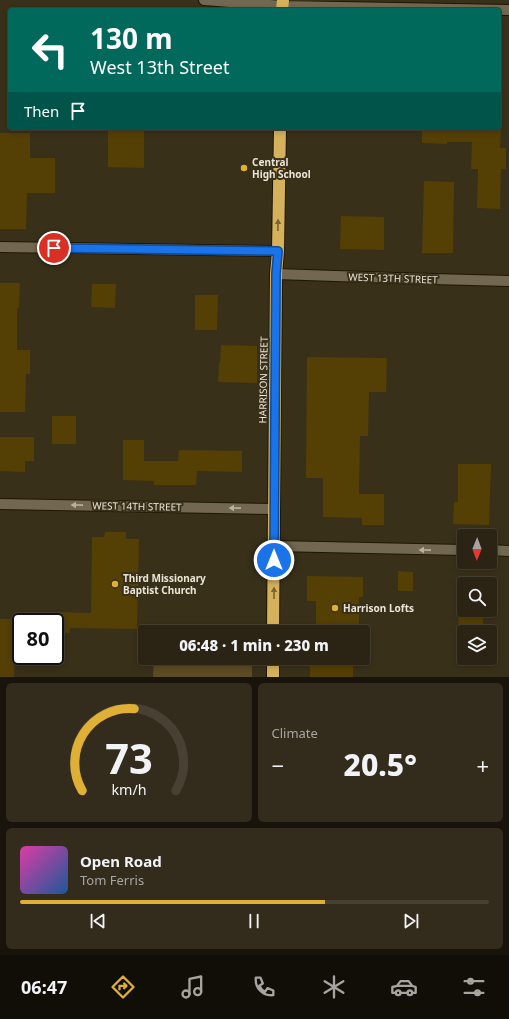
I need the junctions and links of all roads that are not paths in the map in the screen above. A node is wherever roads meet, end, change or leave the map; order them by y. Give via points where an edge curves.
1 (204, 0) edge
2 (282, 5) edge
3 (418, 8) edge
4 (280, 130) edge
5 (0, 247) edge
6 (278, 251) junction
7 (276, 274) junction
8 (509, 281) edge
9 (0, 504) edge
10 (274, 508) junction
11 (274, 546) junction
12 (457, 550) edge
13 (497, 550) edge
14 (509, 550) edge
15 (273, 625) edge
16 (273, 665) edge
17 (273, 677) edge

1 - 2 street
2 - 3 street
6 -> 4 highway, HARRISON STREET
5 - 6 street
6 - 7 highway, HARRISON STREET
7 - 8 street, WEST 13TH STREET
7 - 10 highway, HARRISON STREET
10 -> 9 street, WEST 14TH STREET
10 - 11 highway, HARRISON STREET
12 -> 11 street
15 -> 11 highway, HARRISON STREET
13 - 14 street
16 - 17 highway

